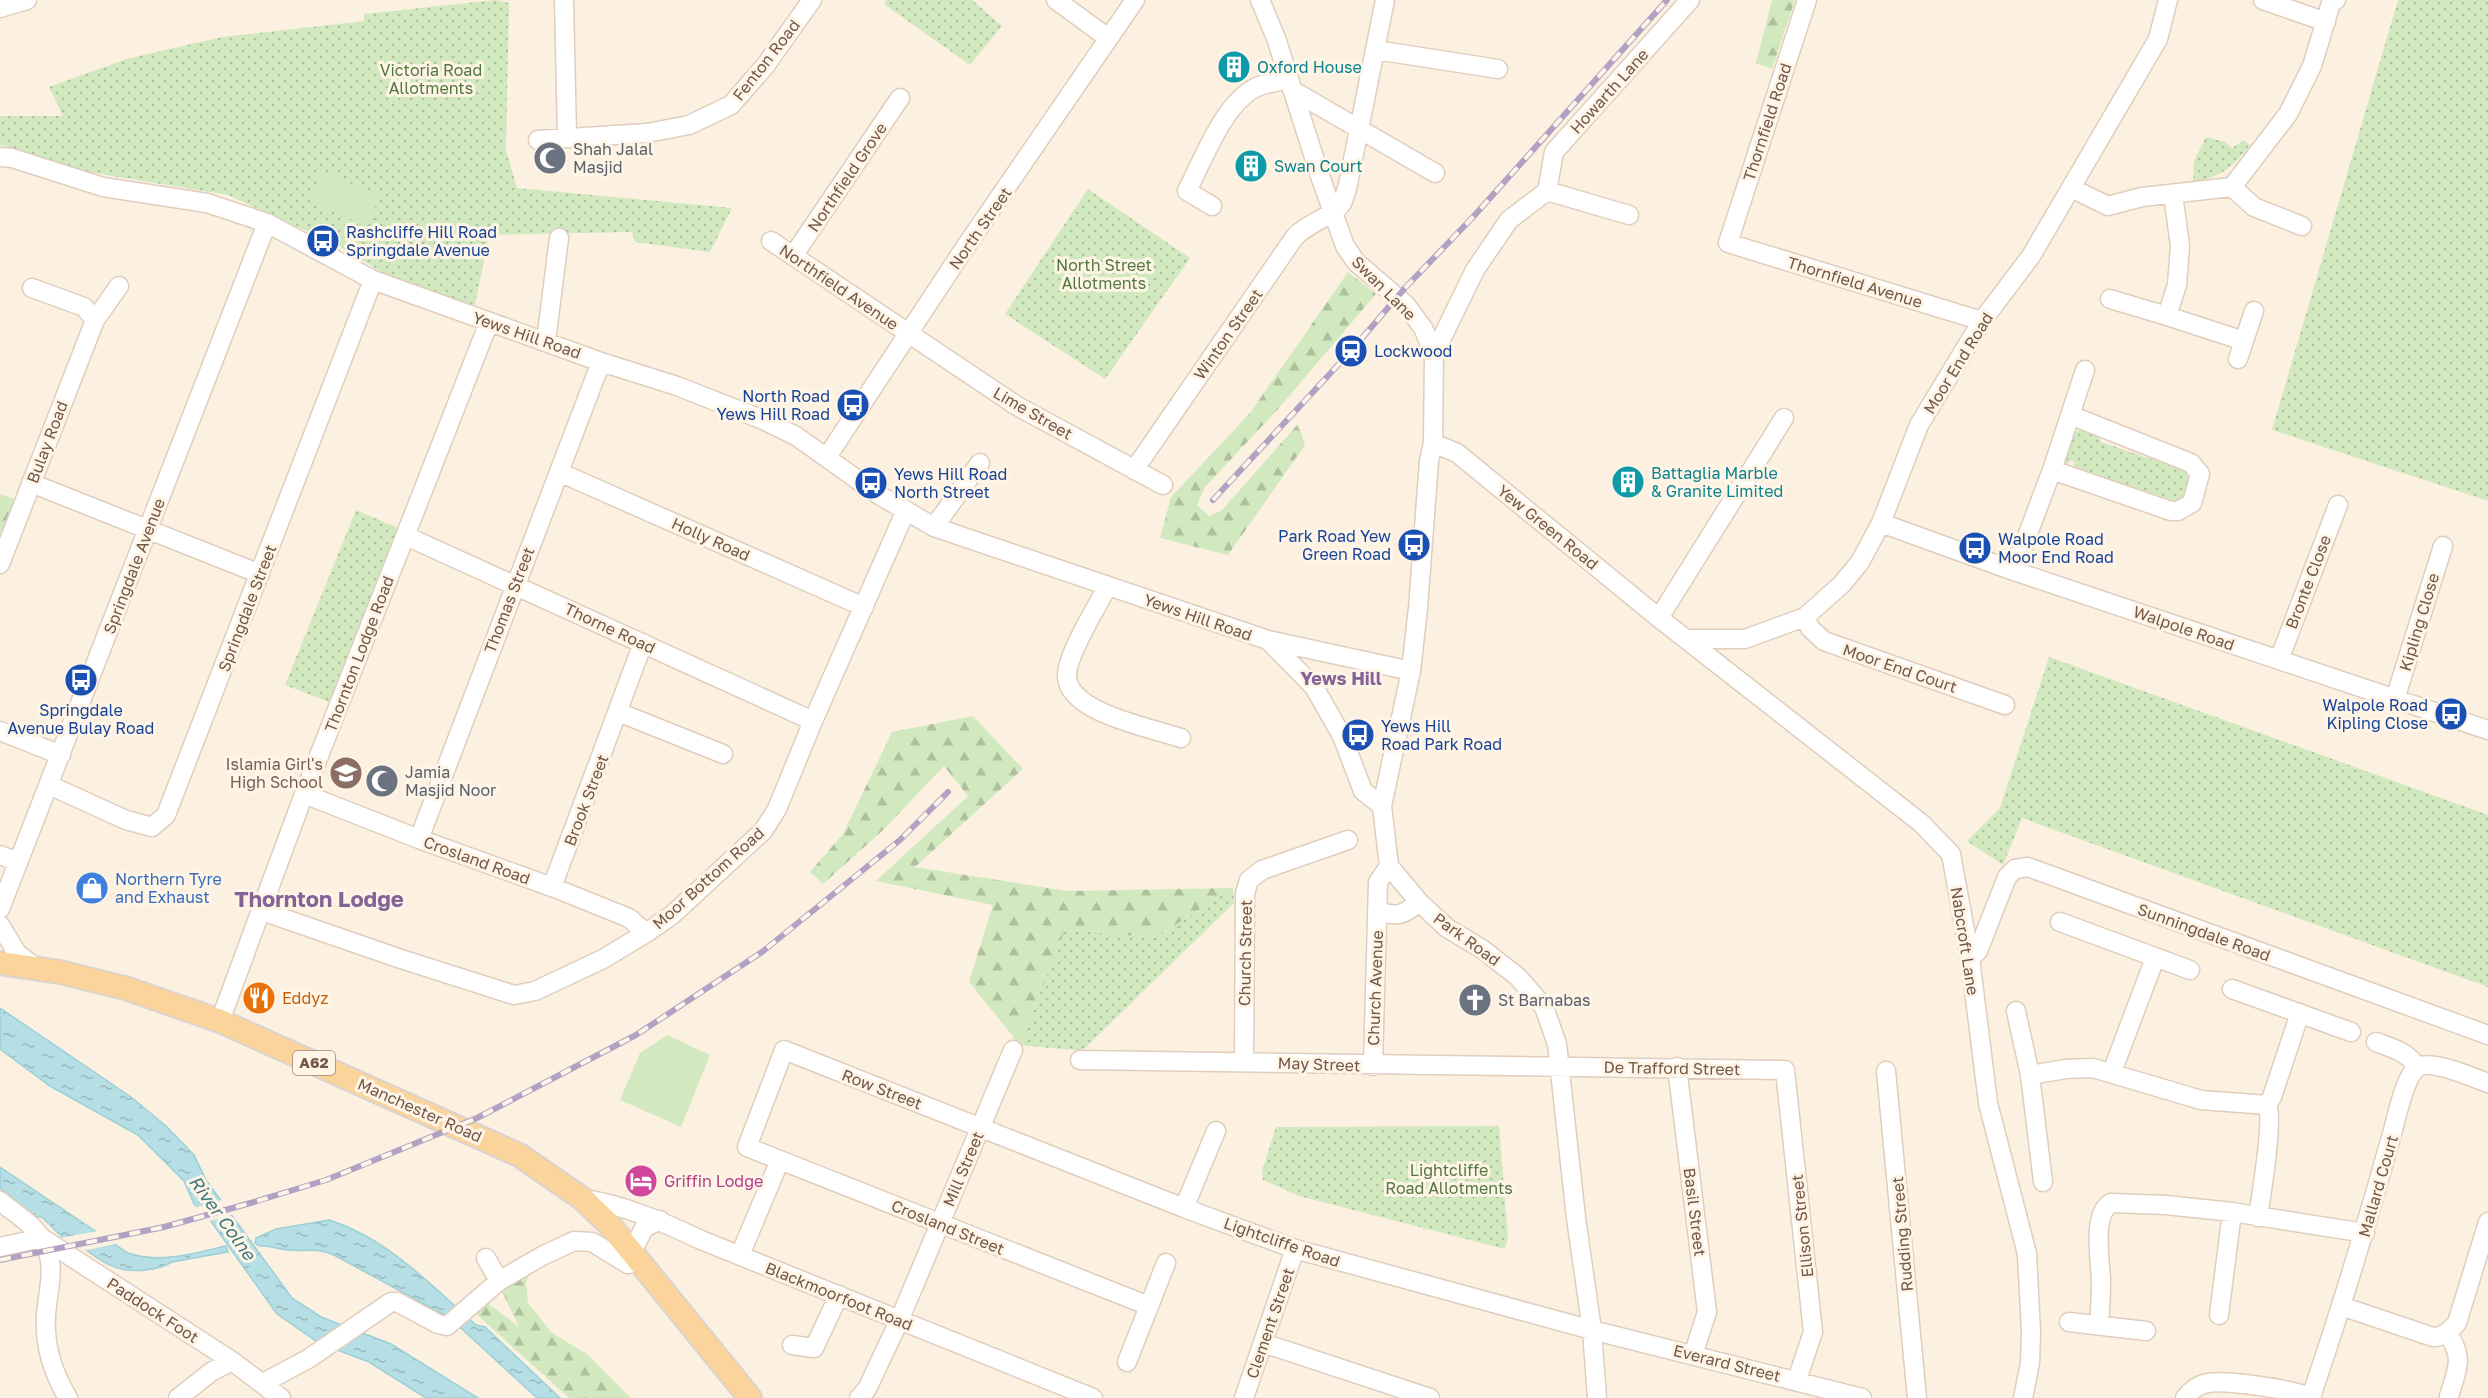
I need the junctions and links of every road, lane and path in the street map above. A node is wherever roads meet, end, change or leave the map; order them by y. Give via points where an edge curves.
1 (27, 0) edge
2 (564, 0) edge
3 (812, 0) edge
4 (1056, 0) edge
5 (1135, 0) edge
6 (1260, 0) edge
7 (1385, 0) edge
8 (1690, 0) edge
9 (1807, 0) edge
10 (2168, 0) edge
11 (2263, 0) edge
12 (2336, 0) edge
13 (0, 8) edge
14 (2326, 22) junction
15 (1108, 38) junction
16 (1376, 50) junction
17 (1498, 69) dead end
18 (1290, 85) junction
19 (900, 98) dead end
20 (1358, 129) junction
21 (567, 137) junction
22 (538, 140) dead end
23 (0, 157) edge
24 (1435, 173) dead end
25 (2232, 187) junction
26 (2071, 188) junction
27 (1547, 191) junction
28 (2173, 194) junction
29 (1212, 206) dead end
30 (1332, 210) junction
31 (1629, 215) dead end
32 (267, 223) junction
33 (2302, 226) dead end
34 (559, 238) dead end
35 (771, 241) dead end
36 (1728, 243) joint
37 (793, 256) junction
38 (372, 280) junction
39 (119, 286) dead end
40 (32, 288) dead end
41 (2110, 300) dead end
42 (2254, 311) dead end
43 (2167, 316) junction
44 (95, 320) junction
45 (1982, 321) junction
46 (489, 322) junction
47 (908, 334) junction
48 (546, 341) junction
49 (2244, 341) junction
50 (1434, 354) junction
51 (2238, 359) dead end
52 (601, 362) junction
53 (2085, 370) dead end
54 (2070, 415) junction
55 (1784, 418) dead end
56 (1433, 443) junction
57 (827, 457) junction
58 (980, 463) dead end
59 (1134, 470) junction
60 (2052, 470) junction
61 (559, 472) junction
62 (31, 483) junction
63 (1163, 485) dead end
64 (2338, 505) dead end
65 (906, 510) junction
66 (1881, 523) junction
67 (934, 527) junction
68 (148, 530) junction
69 (406, 536) junction
70 (2443, 546) dead end
71 (0, 564) edge
72 (2014, 571) junction
73 (260, 574) junction
74 (515, 585) junction
75 (1108, 586) junction
76 (864, 607) junction
77 (1805, 617) junction
78 (1659, 618) junction
79 (1688, 639) junction
80 (1268, 640) junction
81 (643, 643) junction
82 (2279, 660) junction
83 (1411, 671) junction
84 (2395, 699) junction
85 (2005, 705) dead end
86 (618, 712) junction
87 (813, 721) junction
88 (2487, 728) edge
89 (0, 731) edge
90 (1182, 738) dead end
91 (723, 754) dead end
92 (61, 755) junction
93 (49, 785) junction
94 (304, 794) junction
95 (1382, 806) junction
96 (419, 839) junction
97 (1348, 840) dead end
98 (0, 855) edge
99 (18, 862) junction
100 (1389, 866) junction
101 (552, 887) junction
102 (1419, 902) junction
103 (0, 909) edge
104 (262, 911) junction
105 (1377, 911) junction
106 (2060, 922) dead end
107 (0, 926) edge
108 (646, 933) junction
109 (1970, 958) junction
110 (2155, 958) junction
111 (0, 963) edge
112 (36, 968) junction
113 (2190, 970) dead end
114 (2232, 989) dead end
115 (2016, 1011) dead end
116 (2300, 1013) junction
117 (220, 1021) junction
118 (2351, 1032) dead end
119 (2488, 1035) edge
120 (2376, 1042) dead end
121 (1013, 1050) dead end
122 (1080, 1060) dead end
123 (1244, 1062) junction
124 (1373, 1065) junction
125 (1558, 1067) junction
126 (1677, 1067) junction
127 (2417, 1067) junction
128 (1785, 1070) joint
129 (1886, 1071) dead end
130 (2112, 1072) junction
131 (2030, 1075) junction
132 (2488, 1083) edge
133 (2267, 1105) junction
134 (980, 1127) junction
135 (1216, 1131) dead end
136 (747, 1147) joint
137 (780, 1160) junction
138 (2043, 1182) dead end
139 (583, 1199) junction
140 (0, 1201) edge
141 (1184, 1208) junction
142 (2232, 1212) junction
143 (2258, 1217) junction
144 (660, 1220) junction
145 (2488, 1222) edge
146 (940, 1223) junction
147 (2365, 1233) junction
148 (42, 1238) junction
149 (0, 1247) edge
150 (1295, 1249) junction
151 (740, 1255) junction
152 (636, 1257) junction
153 (486, 1258) dead end
154 (1166, 1263) dead end
155 (499, 1281) junction
156 (839, 1295) junction
157 (1149, 1306) junction
158 (2342, 1306) junction
159 (2219, 1314) dead end
160 (899, 1321) junction
161 (2069, 1323) dead end
162 (2099, 1325) junction
163 (1592, 1330) junction
164 (2146, 1331) dead end
165 (2447, 1333) junction
166 (1263, 1343) junction
167 (792, 1345) dead end
168 (1693, 1355) junction
169 (232, 1361) junction
170 (1127, 1362) dead end
171 (1797, 1380) junction
172 (265, 1390) edge
173 (2449, 1396) dead end
174 (64, 1397) edge
175 (178, 1398) edge
176 (281, 1398) edge
177 (750, 1398) edge
178 (859, 1398) edge
179 (1093, 1398) edge
180 (1244, 1398) edge
181 (1430, 1398) edge
182 (1597, 1398) edge
183 (1862, 1398) edge
184 (1917, 1398) edge
185 (2023, 1398) edge
186 (2185, 1398) edge
187 (2312, 1398) edge

1 - 13 street
2 - 21 street
3 - 21 street, Fenton Road via 765,66 731,105 679,127 647,133
4 - 15 street
5 - 15 street, North Street
6 - 18 street, Swan Lane
7 - 16 street
8 - 27 street, Howarth Lane via 1554,152
9 - 36 street, Thornfield Road
10 - 26 street, Moor End Road via 2158,39
11 - 14 street
12 - 14 street via 2331,3
14 - 25 street via 2312,66 2288,114
15 - 47 street, North Street
16 - 17 street
16 - 20 street
18 - 20 street
18 - 29 street via 1256,87 1235,104 1187,191
18 - 30 street, Swan Lane
19 - 37 street, Northfield Grove
20 - 24 street
20 - 30 street via 1347,189 1342,204
21 - 22 street, Fenton Road
23 - 32 street, Yews Hill Road via 103,187 207,203
25 - 28 street
25 - 33 street via 2254,207
26 - 28 street via 2108,206
26 - 45 street, Moor End Road via 2031,256
27 - 31 street
27 - 50 street via 1509,220 1474,270
28 - 43 street via 2180,246 2177,285
30 - 50 street, Swan Lane via 1342,240 1356,262 1406,305 1423,328
30 - 59 street, Winton Street via 1301,229 1294,238
32 - 38 street, Yews Hill Road
32 - 68 street, Springdale Avenue
34 - 48 street
35 - 37 street, Northfield Avenue
36 - 45 street, Thornfield Avenue
37 - 47 street, Northfield Avenue
38 - 46 street, Yews Hill Road
38 - 73 street, Springdale Street
39 - 44 street, Bulay Road
40 - 44 street via 84,307
41 - 43 street
42 - 49 street
43 - 49 street
44 - 62 street, Bulay Road
45 - 66 street, Moor End Road via 1920,425
46 - 48 street, Yews Hill Road
46 - 69 street, Thornton Lodge Road
47 - 57 street, North Street
47 - 59 street, Lime Street via 1017,406
48 - 52 street, Yews Hill Road
49 - 51 street
50 - 56 street, Swan Lane
52 - 57 street, Yews Hill Road via 755,416
52 - 61 street, Thomas Street
53 - 54 street
54 - 60 street
54 - 60 street via 2191,463 2200,474 2192,503 2178,511 2171,510
55 - 78 street
56 - 78 street, Yew Green Road via 1457,453
56 - 83 street
57 - 65 street, Yews Hill Road
58 - 67 street
59 - 63 street, Lime Street
60 - 72 street
61 - 74 street, Thomas Street
61 - 76 street, Holly Road
62 - 68 street
62 - 71 street, Bulay Road
64 - 82 street, Bronte Close
65 - 67 street, Yews Hill Road
65 - 76 street, Moor Bottom Road
66 - 72 street, Walpole Road
66 - 77 street, Moor End Road via 1860,562
67 - 75 street, Yews Hill Road
68 - 73 street
68 - 92 street, Springdale Avenue
69 - 74 street, Thorne Road
69 - 94 street, Thornton Lodge Road
70 - 84 street, Kipling Close
72 - 82 street, Walpole Road
73 - 93 street, Springdale Street via 166,815 152,827 126,820
74 - 81 street, Thorne Road
74 - 96 street, Thomas Street
75 - 80 street, Yews Hill Road
75 - 90 street via 1071,658 1067,675 1071,687 1078,699 1092,708
76 - 87 street, Moor Bottom Road
77 - 79 street, Moor End Road via 1745,639
77 - 85 street, Moor End Court via 1824,641
78 - 79 street, Nabcroft Lane
79 - 109 street, Nabcroft Lane via 1921,823 1951,854
80 - 83 street
80 - 95 street, Yews Hill Road via 1314,687 1342,736 1363,791
81 - 86 street, Brook Street
81 - 87 street, Thorne Road
82 - 84 street, Walpole Road
83 - 95 street
84 - 88 street, Walpole Road
86 - 91 street
86 - 101 street, Brook Street
87 - 108 street, Moor Bottom Road via 764,831 672,915
89 - 92 street
92 - 93 street, Springdale Avenue
93 - 99 street, Springdale Avenue
94 - 96 street, Crosland Road
94 - 104 street, Thornton Lodge Road
95 - 100 street
96 - 101 street, Crosland Road
97 - 123 street, Church Street via 1262,870 1249,880 1245,894
98 - 99 street
99 - 103 street, Springdale Avenue
100 - 102 street, Park Road
100 - 105 street, Church Avenue via 1378,882
101 - 108 street, Crosland Road via 629,918
102 - 105 street, Church Avenue via 1407,912 1393,916
102 - 125 street, Park Road via 1447,928 1482,948 1518,977 1544,1007 1557,1044
104 - 108 street, Moor Bottom Road via 514,995 535,991 603,959
104 - 117 street, Thornton Lodge Road
105 - 124 street, Church Avenue
106 - 110 street
107 - 112 street via 17,952
109 - 119 street, Sunningdale Road via 1978,951 2007,877 2015,869 2028,867
109 - 185 street, Nabcroft Lane via 1988,1103 2026,1254 2031,1332
110 - 113 street
110 - 130 street
111 - 112 main road, Manchester Road / A62
112 - 117 main road, Manchester Road / A62 via 124,988
114 - 116 street
115 - 131 street
116 - 118 street
116 - 133 street
117 - 139 main road, Manchester Road / A62 via 519,1155
120 - 127 street via 2402,1052
121 - 134 street, Mill Street
122 - 123 street, May Street
123 - 124 street, May Street
124 - 125 street, May Street
125 - 126 street, De Trafford Street
125 - 163 street, Park Road
126 - 128 street, De Trafford Street
126 - 168 street, Basil Street via 1707,1312
127 - 132 street via 2431,1065
127 - 147 street, Mallard Court via 2403,1093
128 - 171 street, Ellison Street via 1814,1332
129 - 184 street, Rudding Street
130 - 131 street via 2093,1068
130 - 133 street via 2201,1100
131 - 138 street
133 - 143 street via 2269,1127
134 - 136 street, Row Street via 784,1050
134 - 141 street, Lightcliffe Road
134 - 146 street, Mill Street
135 - 141 street
136 - 137 street, Crosland Street
137 - 146 street, Crosland Street
137 - 151 street
139 - 144 street, Blackmoorfoot Road
139 - 152 main road, Manchester Road / A62
140 - 148 street, Paddock Foot
141 - 150 street, Lightcliffe Road
142 - 143 street
142 - 159 street
142 - 162 street via 2166,1205 2105,1206 2098,1238
143 - 147 street
144 - 151 street, Blackmoorfoot Road
144 - 152 street via 644,1228
145 - 165 street via 2457,1323
146 - 157 street, Crosland Street
146 - 160 street, Mill Street
147 - 158 street, Mallard Court
148 - 149 street
148 - 169 street, Paddock Foot
148 - 174 street via 50,1256 51,1278 46,1335
150 - 163 street, Lightcliffe Road
150 - 166 street, Clement Street
151 - 156 street, Blackmoorfoot Road
152 - 155 street via 628,1264 592,1242 574,1241
152 - 177 main road, Manchester Road / A62
153 - 155 street
154 - 157 street
155 - 172 street via 445,1326 393,1301
156 - 160 street, Blackmoorfoot Road
156 - 167 street via 814,1348
157 - 170 street
158 - 165 street via 2433,1337
158 - 187 street, Mallard Court
160 - 178 street, Mill Street
160 - 179 street, Blackmoorfoot Road
161 - 162 street
162 - 164 street
163 - 168 street, Everard Street
163 - 182 street, Park Road
165 - 173 street via 2456,1344 2459,1361
166 - 180 street, Clement Street
166 - 181 street
168 - 171 street, Everard Street
169 - 172 street, Paddock Foot
169 - 175 street
171 - 183 street, Everard Street
172 - 176 street, Paddock Foot
186 - 187 street via 2197,1387 2215,1382

